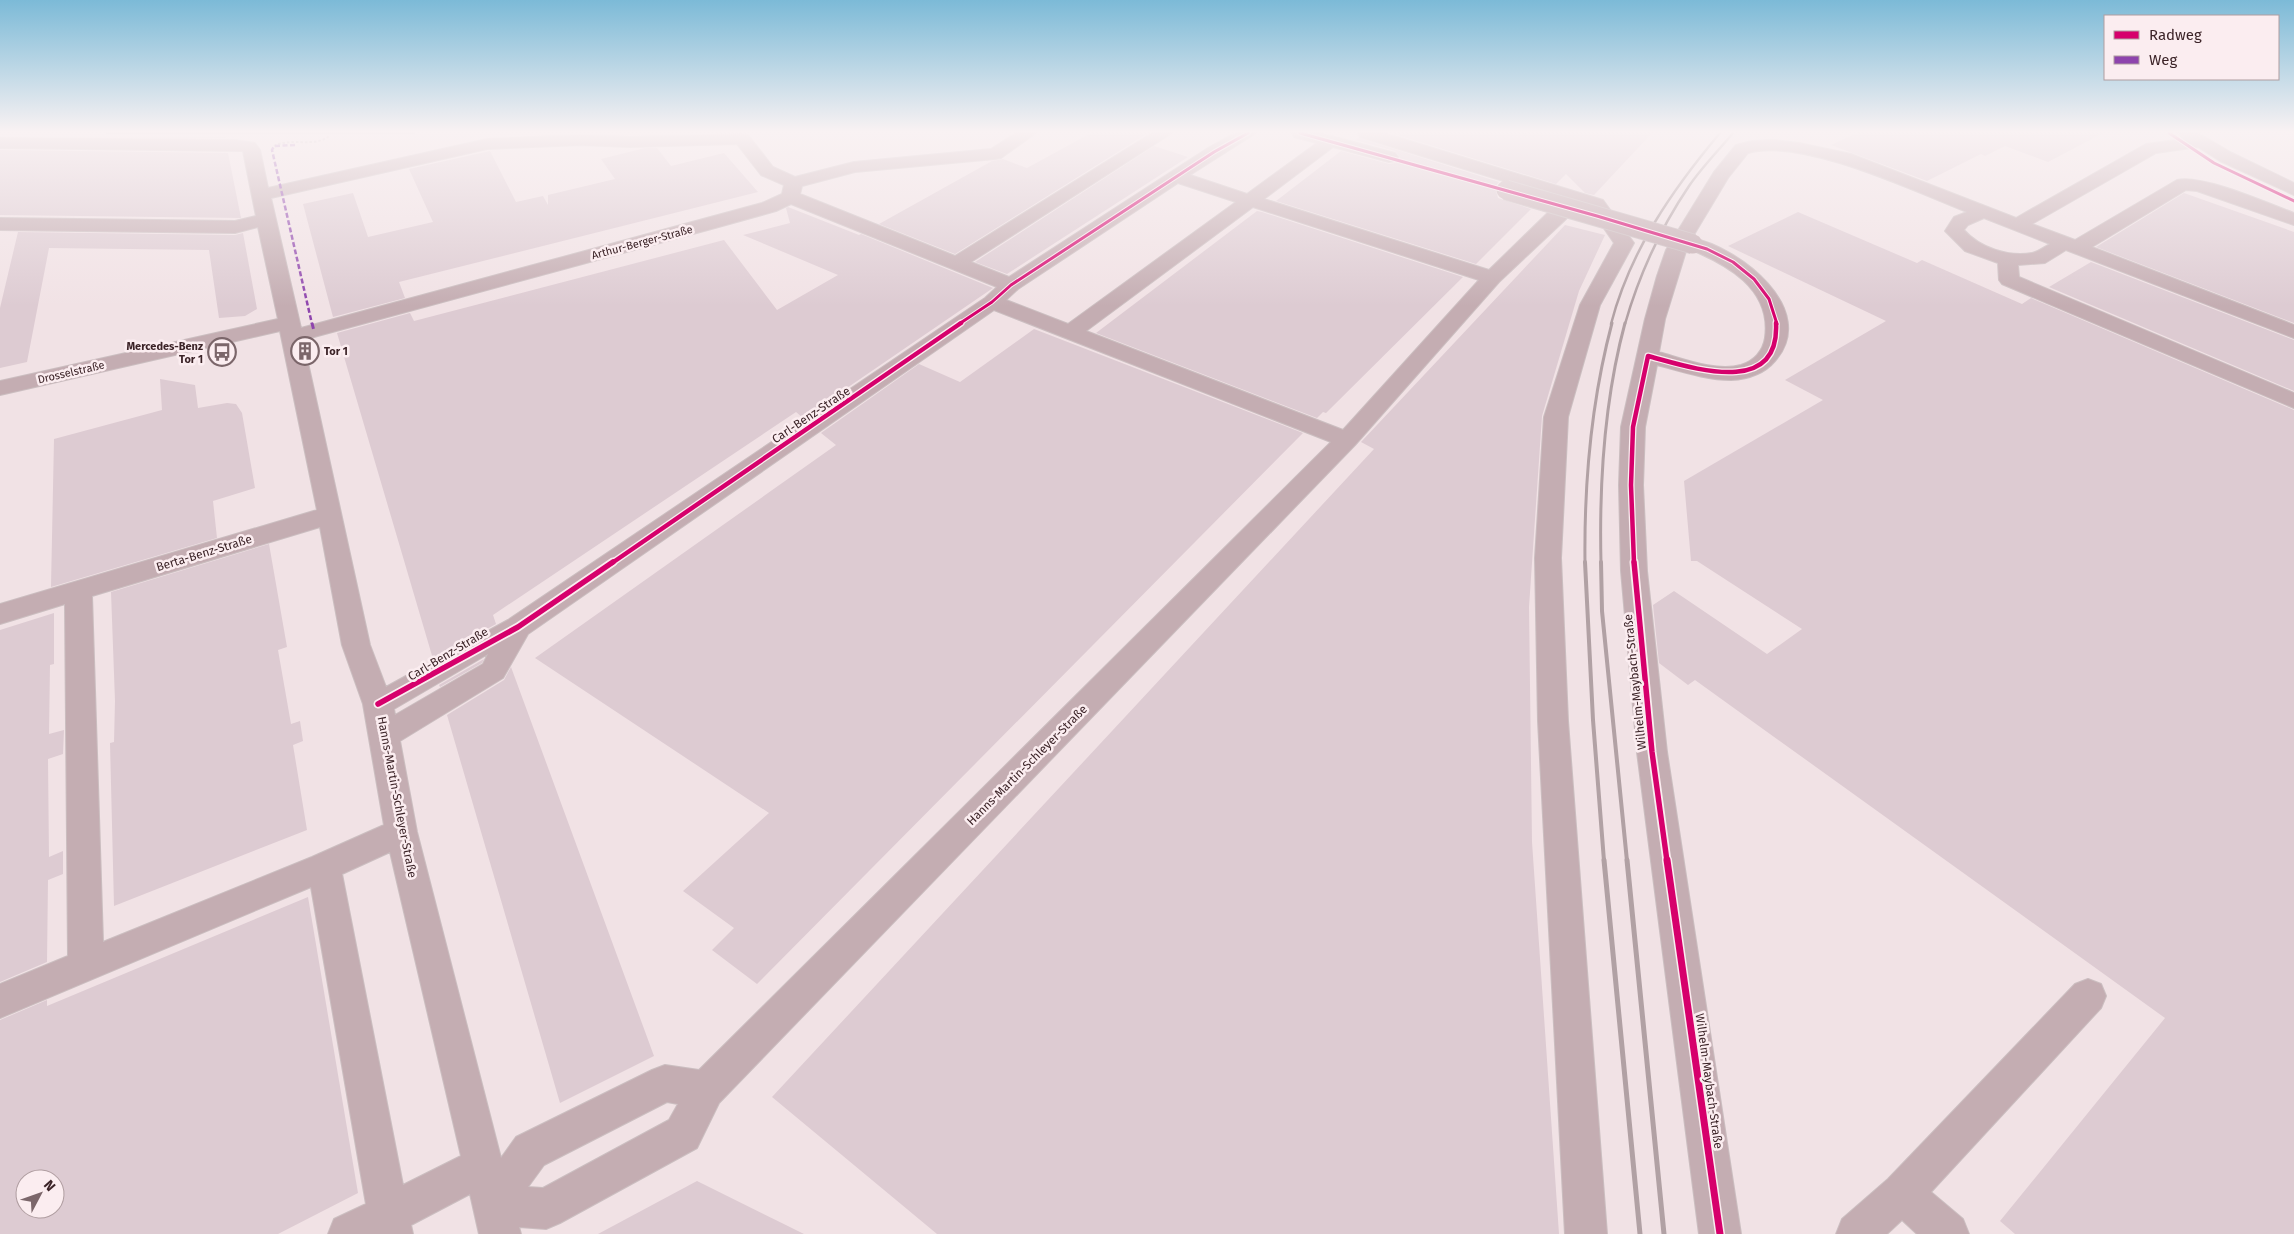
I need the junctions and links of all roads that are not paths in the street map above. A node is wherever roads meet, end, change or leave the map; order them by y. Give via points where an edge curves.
1 (792, 190) edge
2 (259, 191) edge
3 (280, 191) edge
4 (793, 191) edge
5 (1072, 191) edge
6 (1156, 191) edge
7 (1217, 191) edge
8 (1264, 191) edge
9 (1515, 191) edge
10 (1549, 191) edge
11 (1711, 191) edge
12 (1928, 191) edge
13 (2076, 191) edge
14 (2171, 191) edge
15 (2213, 191) edge
16 (260, 195) junction
17 (1574, 197) junction
18 (1247, 201) junction
19 (1983, 212) junction
20 (2294, 219) edge
21 (266, 220) junction
22 (0, 224) edge
23 (23, 224) junction
24 (2016, 225) junction
25 (0, 244) edge
26 (2070, 246) junction
27 (2008, 259) junction
28 (955, 264) junction
29 (1492, 278) junction
30 (1012, 285) junction
31 (992, 302) junction
32 (1072, 332) junction
33 (2294, 332) edge
34 (291, 337) junction
35 (1648, 356) junction
36 (0, 388) edge
37 (2294, 401) edge
38 (1347, 440) junction
39 (330, 515) junction
40 (78, 591) junction
41 (0, 614) edge
42 (518, 627) junction
43 (378, 704) junction
44 (386, 735) junction
45 (401, 832) junction
46 (324, 867) junction
47 (86, 965) junction
48 (2088, 996) dead end
49 (0, 1001) edge
50 (706, 1090) junction
51 (484, 1166) junction
52 (1902, 1193) junction
53 (496, 1219) edge
54 (390, 1224) edge
55 (349, 1234) edge
56 (1586, 1234) edge
57 (1720, 1234) edge
58 (1857, 1234) edge
59 (1948, 1234) edge

1 - 34 street, Arthur-Berger-Straße via 770,207
2 - 16 street, Hanns-Martin-Schleyer-Straße
3 - 16 street
4 - 28 street
5 - 28 street
6 - 30 street, Carl-Benz-Straße
7 - 18 street
8 - 18 street
9 - 35 street, bridge via 1693,244 1722,256 1745,270 1763,288 1772,306 1777,339 1772,354 1751,370 1733,373 1684,366
10 - 17 street
11 - 35 street, Wilhelm-Maybach-Straße via 1676,250 1655,318
12 - 19 street, Wilhelm-Maybach-Straße
13 - 24 street
14 - 26 street
15 - 20 street
16 - 21 street, Hanns-Martin-Schleyer-Straße
17 - 29 street, Hanns-Martin-Schleyer-Straße
17 - 56 street via 1597,204 1624,243 1590,306 1556,417 1548,558 1552,721
18 - 29 street
18 - 32 street
19 - 24 street, Wilhelm-Maybach-Straße
19 - 27 street via 1962,221 1954,231 1963,242 1984,253
21 - 23 street via 235,227
21 - 34 street, Hanns-Martin-Schleyer-Straße
22 - 23 street
23 - 25 street
24 - 26 street, Wilhelm-Maybach-Straße
26 - 27 street via 2038,260
26 - 33 street, Wilhelm-Maybach-Straße
27 - 37 street via 2009,280
28 - 30 street
29 - 38 street, Hanns-Martin-Schleyer-Straße
30 - 31 street, Carl-Benz-Straße
31 - 32 street
31 - 42 street, Carl-Benz-Straße
32 - 38 street
34 - 36 street, Drosselstraße
34 - 39 street, Hanns-Martin-Schleyer-Straße
35 - 57 street, Wilhelm-Maybach-Straße via 1633,427 1634,571 1652,752
38 - 50 street, Hanns-Martin-Schleyer-Straße
39 - 40 street, Berta-Benz-Straße
39 - 43 street, Hanns-Martin-Schleyer-Straße via 356,645
40 - 41 street, Berta-Benz-Straße
40 - 47 street
42 - 43 street, Carl-Benz-Straße via 483,643 409,689
42 - 44 street, Carl-Benz-Straße via 492,671
43 - 44 street, Hanns-Martin-Schleyer-Straße
44 - 45 street, Hanns-Martin-Schleyer-Straße
45 - 46 street
45 - 51 street, Hanns-Martin-Schleyer-Straße
46 - 47 street
46 - 54 street
47 - 49 street
48 - 52 street
50 - 53 street, Hanns-Martin-Schleyer-Straße via 683,1134 546,1209
50 - 53 street via 665,1083 530,1151
51 - 53 street, Hanns-Martin-Schleyer-Straße
51 - 54 street
52 - 58 street
52 - 59 street
54 - 55 street

